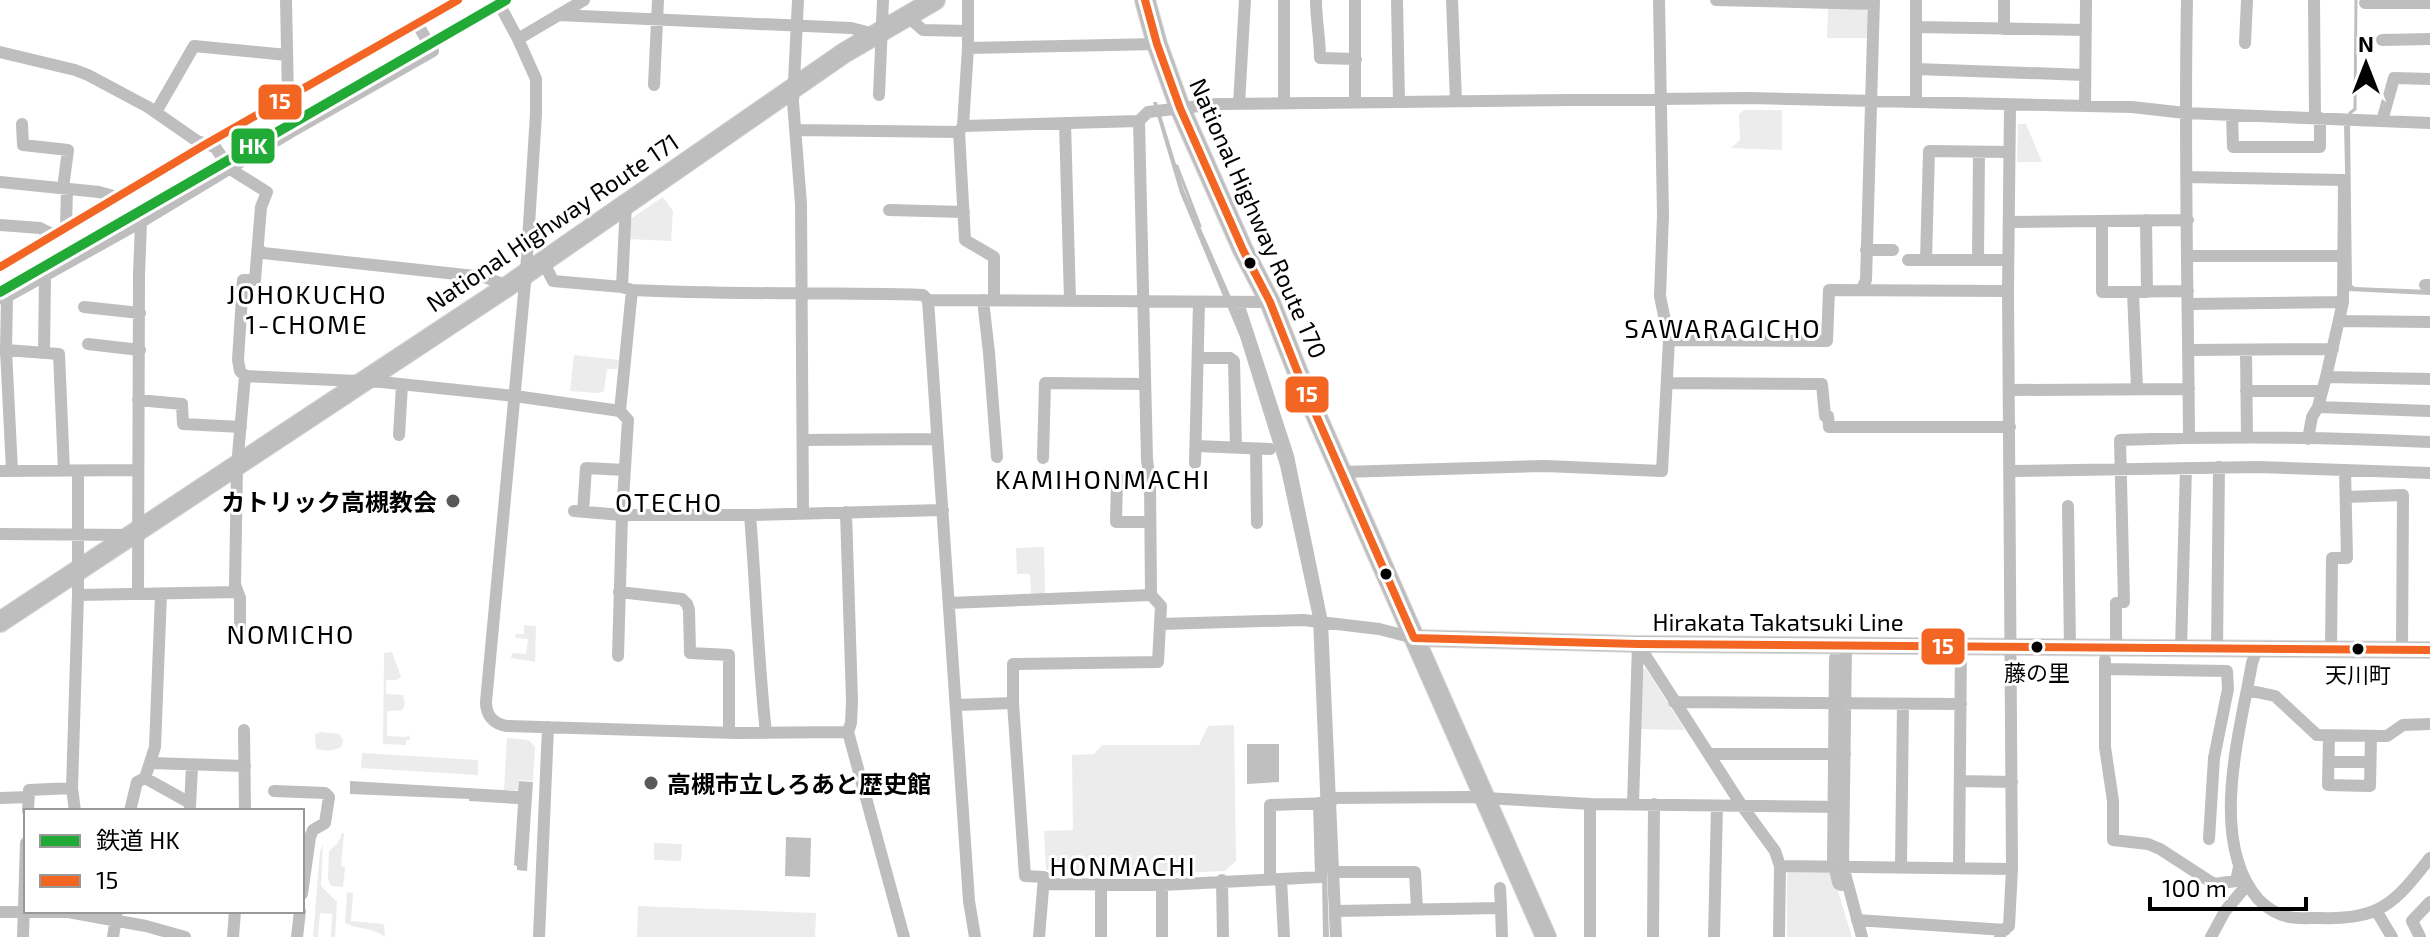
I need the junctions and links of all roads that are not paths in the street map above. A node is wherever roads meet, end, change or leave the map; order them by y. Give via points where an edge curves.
1 (286, 0) edge
2 (458, 0) edge
3 (497, 0) edge
4 (584, 0) edge
5 (658, 0) edge
6 (798, 0) edge
7 (883, 0) edge
8 (935, 0) edge
9 (968, 0) edge
10 (1145, 0) edge
11 (1245, 0) edge
12 (1284, 0) edge
13 (1316, 0) edge
14 (1355, 0) edge
15 (1397, 0) edge
16 (1452, 0) edge
17 (1659, 0) edge
18 (1716, 0) edge
19 (1916, 0) edge
20 (2004, 0) edge
21 (2086, 0) edge
22 (2187, 0) edge
23 (2247, 0) edge
24 (2314, 0) edge
25 (1811, 1) edge
26 (1874, 2) edge
27 (2430, 3) edge
28 (2365, 5) edge
29 (558, 15) junction
30 (907, 16) junction
31 (658, 19) junction
32 (418, 25) junction
33 (796, 25) junction
34 (1916, 27) junction
35 (2004, 29) junction
36 (2086, 30) junction
37 (968, 31) junction
38 (878, 32) junction
39 (518, 39) junction
40 (2430, 39) edge
41 (2382, 40) dead end
42 (2245, 43) dead end
43 (1157, 44) junction
44 (968, 48) junction
45 (0, 52) edge
46 (287, 55) junction
47 (1356, 59) junction
48 (1916, 69) junction
49 (2085, 75) junction
50 (2430, 79) edge
51 (654, 85) dead end
52 (794, 87) junction
53 (879, 95) dead end
54 (288, 97) junction
55 (1662, 100) junction
56 (1872, 100) junction
57 (1456, 101) junction
58 (1355, 102) junction
59 (1399, 102) junction
60 (1916, 102) junction
61 (1284, 103) junction
62 (1239, 104) junction
63 (2010, 105) junction
64 (2085, 106) junction
65 (1164, 110) junction
66 (156, 112) junction
67 (2185, 113) junction
68 (2232, 115) junction
69 (2317, 118) junction
70 (1139, 121) junction
71 (2382, 121) junction
72 (1065, 123) junction
73 (2430, 123) edge
74 (22, 124) dead end
75 (961, 129) junction
76 (795, 130) junction
77 (206, 144) junction
78 (1979, 152) junction
79 (2009, 152) junction
80 (230, 169) junction
81 (2188, 177) junction
82 (0, 182) edge
83 (65, 188) junction
84 (117, 197) junction
85 (626, 203) junction
86 (889, 210) dead end
87 (964, 212) junction
88 (2146, 220) junction
89 (2188, 220) junction
90 (2102, 221) junction
91 (141, 222) junction
92 (2009, 222) junction
93 (0, 225) edge
94 (66, 227) junction
95 (54, 235) junction
96 (258, 249) junction
97 (1866, 250) junction
98 (1893, 250) dead end
99 (2188, 256) junction
100 (2344, 256) junction
101 (1908, 260) dead end
102 (1926, 260) junction
103 (1978, 260) junction
104 (2008, 260) junction
105 (535, 266) junction
106 (0, 267) edge
107 (45, 276) junction
108 (508, 286) junction
109 (627, 288) junction
110 (1862, 289) junction
111 (2008, 291) junction
112 (2133, 292) junction
113 (2147, 292) junction
114 (802, 294) junction
115 (2188, 298) junction
116 (4, 299) edge
117 (928, 300) junction
118 (988, 300) junction
119 (1070, 300) junction
120 (1141, 301) junction
121 (1199, 302) junction
122 (1270, 302) junction
123 (2343, 302) junction
124 (1232, 303) junction
125 (84, 307) dead end
126 (140, 313) junction
127 (2339, 321) junction
128 (2430, 322) edge
129 (1669, 340) junction
130 (88, 344) dead end
131 (2333, 349) junction
132 (3, 350) edge
133 (140, 350) junction
134 (2188, 350) junction
135 (2246, 351) junction
136 (44, 353) junction
137 (1199, 358) junction
138 (245, 376) junction
139 (2326, 377) junction
140 (2430, 379) edge
141 (362, 382) junction
142 (1667, 383) junction
143 (1144, 384) junction
144 (402, 385) junction
145 (2137, 389) junction
146 (2189, 389) junction
147 (2010, 390) junction
148 (2246, 391) junction
149 (2322, 391) junction
150 (515, 396) junction
151 (138, 400) junction
152 (2318, 407) junction
153 (620, 411) junction
154 (2430, 411) edge
155 (241, 427) junction
156 (2010, 427) junction
157 (399, 435) dead end
158 (2189, 438) junction
159 (2247, 438) junction
160 (937, 439) junction
161 (2308, 439) junction
162 (803, 440) junction
163 (2430, 442) edge
164 (1196, 446) junction
165 (1236, 448) junction
166 (1256, 449) junction
167 (1270, 449) dead end
168 (997, 457) dead end
169 (1043, 458) dead end
170 (1195, 463) dead end
171 (237, 466) junction
172 (2219, 467) junction
173 (2186, 468) junction
174 (137, 470) junction
175 (625, 470) junction
176 (2120, 470) junction
177 (2345, 470) junction
178 (6, 471) edge
179 (64, 471) junction
180 (78, 471) junction
181 (2011, 471) junction
182 (1342, 472) junction
183 (2430, 473) edge
184 (1150, 480) junction
185 (2346, 497) junction
186 (2068, 506) dead end
187 (943, 510) junction
188 (846, 512) junction
189 (803, 513) junction
190 (622, 515) junction
191 (750, 515) junction
192 (1150, 522) junction
193 (1257, 523) dead end
194 (135, 533) junction
195 (0, 534) edge
196 (78, 534) junction
197 (78, 569) junction
198 (238, 592) junction
199 (619, 592) junction
200 (138, 593) junction
201 (161, 594) junction
202 (78, 595) junction
203 (1151, 595) junction
204 (949, 603) junction
205 (0, 622) edge
206 (1322, 622) junction
207 (1160, 624) junction
208 (240, 637) dead end
209 (1414, 638) junction
210 (1638, 644) junction
211 (1846, 645) junction
212 (1961, 646) junction
213 (2011, 647) junction
214 (2070, 648) junction
215 (2181, 649) junction
216 (2217, 649) junction
217 (2257, 649) junction
218 (2331, 649) junction
219 (2402, 650) junction
220 (2430, 650) edge
221 (618, 656) dead end
222 (2109, 659) junction
223 (2247, 690) junction
224 (1674, 702) junction
225 (1013, 703) junction
226 (1840, 703) junction
227 (1903, 704) junction
228 (1961, 704) junction
229 (957, 705) junction
230 (2430, 724) edge
231 (548, 727) junction
232 (244, 730) dead end
233 (848, 732) junction
234 (729, 733) junction
235 (766, 733) junction
236 (2329, 736) junction
237 (2371, 736) junction
238 (1709, 754) junction
239 (1840, 754) junction
240 (2329, 762) junction
241 (2370, 762) junction
242 (151, 763) junction
243 (192, 766) junction
244 (245, 766) junction
245 (145, 778) junction
246 (1960, 781) junction
247 (2012, 782) junction
248 (72, 788) junction
249 (274, 791) dead end
250 (29, 797) junction
251 (0, 798) edge
252 (1485, 799) junction
253 (1327, 801) junction
254 (1590, 804) junction
255 (1633, 804) junction
256 (1654, 804) junction
257 (1717, 806) junction
258 (1742, 806) junction
259 (190, 807) edge
260 (1839, 807) junction
261 (28, 809) edge
262 (75, 809) edge
263 (130, 809) edge
264 (245, 809) edge
265 (2209, 839) dead end
266 (2430, 858) edge
267 (1780, 866) junction
268 (1838, 866) junction
269 (1901, 866) junction
270 (2239, 867) junction
271 (1959, 868) junction
272 (2012, 869) junction
273 (1334, 872) junction
274 (24, 879) edge
275 (1276, 879) junction
276 (304, 880) edge
277 (1222, 880) junction
278 (1044, 884) junction
279 (1101, 884) junction
280 (1162, 885) junction
281 (2247, 885) junction
282 (1500, 888) dead end
283 (2430, 902) edge
284 (1501, 908) junction
285 (1417, 909) junction
286 (1336, 911) junction
287 (0, 912) edge
288 (22, 912) junction
289 (2377, 912) junction
290 (84, 913) edge
291 (235, 913) edge
292 (300, 913) edge
293 (117, 915) edge
294 (1857, 920) junction
295 (2002, 933) edge
296 (23, 937) edge
297 (113, 937) edge
298 (185, 937) edge
299 (233, 937) edge
300 (297, 937) edge
301 (539, 937) edge
302 (904, 937) edge
303 (975, 937) edge
304 (1039, 937) edge
305 (1101, 937) edge
306 (1162, 937) edge
307 (1223, 937) edge
308 (1284, 937) edge
309 (1336, 937) edge
310 (1502, 937) edge
311 (1546, 937) edge
312 (1590, 937) edge
313 (1653, 937) edge
314 (1714, 937) edge
315 (1779, 937) edge
316 (1862, 937) edge
317 (2211, 937) edge
318 (2392, 937) edge
319 (2420, 937) edge

1 - 46 street
2 - 32 street
3 - 39 street
4 - 29 street
5 - 31 street
6 - 33 street
7 - 38 street
8 - 30 highway, National Highway Route 171
9 - 37 street
10 - 43 highway, National Highway Route 170
11 - 62 street
12 - 61 street
13 - 47 street via 1320,58
14 - 47 street
15 - 59 street
16 - 57 street
17 - 55 street
18 - 25 street
19 - 34 street
20 - 35 street
21 - 36 street
22 - 67 street
23 - 42 street
24 - 69 street
25 - 26 street
26 - 56 street
27 - 28 street
29 - 31 street
29 - 39 street
30 - 37 street via 923,30
30 - 38 highway, National Highway Route 171
31 - 33 street
31 - 51 street
32 - 54 street
32 - 80 street via 433,51
33 - 38 street
33 - 52 street
34 - 35 street
34 - 48 street
35 - 36 street
36 - 49 street
37 - 44 street
38 - 52 highway, National Highway Route 171
38 - 53 street
39 - 105 street via 536,79
40 - 41 street
43 - 44 street
43 - 65 highway, National Highway Route 170
44 - 75 street
45 - 66 street via 75,70
46 - 54 street
46 - 66 street via 194,46
47 - 58 street
48 - 49 street
48 - 60 street
49 - 64 street
50 - 71 street via 2394,78
52 - 76 street
52 - 85 highway, National Highway Route 171
54 - 77 street
55 - 56 street
55 - 57 street
55 - 129 street via 1660,296
56 - 60 street
56 - 97 street
57 - 59 street
58 - 59 street
58 - 61 street
60 - 63 street
61 - 62 street
62 - 65 street
63 - 64 street
63 - 79 street
64 - 67 street
65 - 70 street via 1148,112
65 - 122 highway, National Highway Route 170
66 - 77 street
67 - 68 street
67 - 81 street
68 - 69 street
68 - 69 street via 2233,147 2320,147
69 - 71 street
70 - 72 street
70 - 120 street
71 - 73 street
72 - 75 street
72 - 119 street
74 - 83 street via 23,145 68,150
75 - 76 street
75 - 87 street
76 - 114 street
77 - 80 street via 215,147
77 - 84 street
78 - 79 street
78 - 102 street via 1929,151
78 - 103 street
79 - 92 street
80 - 91 street
80 - 96 street via 267,192
81 - 89 street
81 - 100 street via 2344,180
82 - 83 street
83 - 84 street
83 - 94 street
84 - 94 street
85 - 105 highway, National Highway Route 171
85 - 109 street
86 - 87 street
87 - 118 street via 965,240 994,257
88 - 89 street
88 - 90 street
88 - 113 street
89 - 99 street
90 - 92 street
90 - 112 street via 2102,292
91 - 107 street
91 - 126 street
92 - 104 street
93 - 95 street via 40,228
94 - 95 street
95 - 106 street
96 - 108 street via 484,277
96 - 138 street via 255,280 243,280 238,360
97 - 98 street
97 - 110 street
99 - 100 street
99 - 115 street
100 - 123 street
101 - 102 street
102 - 103 street
103 - 104 street
104 - 111 street
105 - 108 highway, National Highway Route 171
105 - 109 street via 553,281
105 - 150 street
107 - 116 street
107 - 136 street
108 - 141 highway, National Highway Route 171
109 - 114 street
109 - 153 street
110 - 111 street
110 - 129 street via 1829,290 1827,341
111 - 147 street
112 - 113 street
112 - 145 street
113 - 115 street
114 - 117 street via 923,295
114 - 162 street
115 - 123 street
115 - 134 street
116 - 132 street
117 - 118 street
117 - 160 street
118 - 119 street
118 - 168 street
119 - 120 street
120 - 121 street
120 - 143 street
121 - 124 street
121 - 137 street
122 - 124 street
122 - 182 highway, National Highway Route 170
123 - 127 street
124 - 206 street via 1288,456
125 - 126 street
126 - 133 street
127 - 128 street
127 - 131 street
129 - 142 street
130 - 133 street
131 - 135 street
131 - 139 street
132 - 136 street
132 - 178 street
133 - 151 street
134 - 135 street
134 - 146 street
135 - 148 street
136 - 179 street via 59,354
137 - 164 street
137 - 165 street via 1234,361
138 - 141 street
138 - 155 street
139 - 140 street
139 - 149 street
141 - 144 street
141 - 171 highway, National Highway Route 171
142 - 156 street via 1822,384 1829,427
142 - 182 street via 1662,471 1545,466
143 - 169 street via 1045,383
143 - 184 street
144 - 150 street
144 - 157 street
145 - 146 street
145 - 147 street
146 - 158 street
147 - 156 street
148 - 149 street
148 - 159 street
149 - 152 street
150 - 153 street
150 - 231 street via 486,707 499,724
151 - 155 street via 182,404 183,424
151 - 174 street
152 - 154 street
152 - 161 street
153 - 175 street via 628,420
155 - 171 street
156 - 181 street
158 - 159 street
158 - 176 street via 2120,440
159 - 161 street
160 - 162 street
160 - 187 street
161 - 163 street
162 - 189 street
164 - 165 street
164 - 170 street
165 - 166 street
166 - 167 street
166 - 193 street
171 - 194 highway, National Highway Route 171
171 - 198 street
172 - 173 street
172 - 177 street
172 - 216 street
173 - 176 street
173 - 215 street
174 - 180 street
174 - 194 street
175 - 190 street
175 - 190 street via 586,468 578,512
176 - 181 street
176 - 222 street via 2124,602 2116,603
177 - 183 street
177 - 185 street
178 - 179 street
179 - 180 street
180 - 196 street
181 - 213 street
182 - 209 highway, National Highway Route 170
184 - 192 street
184 - 192 street via 1117,480 1116,522
185 - 218 street via 2347,558 2332,558
185 - 219 street via 2403,495
186 - 214 street
187 - 188 street
187 - 204 street
188 - 189 street
188 - 233 street via 852,701
189 - 191 street
190 - 191 street
190 - 199 street
191 - 235 street
192 - 203 street
194 - 196 street
194 - 197 highway, National Highway Route 171
194 - 200 street
195 - 196 street
196 - 197 street
197 - 202 street
197 - 205 highway, National Highway Route 171
198 - 201 street
198 - 208 street
199 - 221 street
199 - 234 street via 682,599 689,610 690,653 729,655
200 - 201 street
200 - 202 street
201 - 242 street
202 - 248 street
203 - 204 street
203 - 207 street via 1161,606
204 - 229 street
206 - 207 street
206 - 209 street
206 - 253 street
207 - 225 street via 1158,662 1013,664
209 - 210 main road, Hirakata Takatsuki Line
209 - 252 highway, National Highway Route 170
210 - 211 main road, Hirakata Takatsuki Line
210 - 224 street
210 - 255 street
211 - 212 main road, Hirakata Takatsuki Line
211 - 226 street
212 - 213 main road, Hirakata Takatsuki Line
212 - 228 street
213 - 214 main road, Hirakata Takatsuki Line
213 - 247 street
214 - 222 main road, Hirakata Takatsuki Line
215 - 216 main road, Hirakata Takatsuki Line
215 - 222 main road, Hirakata Takatsuki Line
216 - 217 main road, Hirakata Takatsuki Line
217 - 218 main road, Hirakata Takatsuki Line
217 - 223 street
218 - 219 main road, Hirakata Takatsuki Line
219 - 220 main road, Hirakata Takatsuki Line
222 - 265 street via 2227,671
222 - 270 street via 2105,747 2113,840 2160,849 2214,884 2236,881
223 - 236 street via 2275,696 2317,735
223 - 270 street via 2231,822
224 - 226 street
224 - 238 street
225 - 229 street
225 - 278 street via 1025,876 1044,877
226 - 227 street
226 - 239 street
227 - 228 street
227 - 269 street
228 - 246 street
229 - 303 street
230 - 237 street via 2403,725 2387,736
231 - 234 street
231 - 301 street
232 - 244 street
233 - 235 street
233 - 302 street
234 - 235 street
236 - 237 street
236 - 240 street
237 - 241 street
238 - 239 street
238 - 258 street
239 - 260 street
240 - 241 street
240 - 241 street via 2328,785 2370,786
242 - 243 street
242 - 245 street
243 - 244 street
243 - 259 street
244 - 264 street
245 - 259 street
245 - 263 street via 137,782
246 - 247 street
246 - 271 street
247 - 272 street
248 - 250 street via 29,790
248 - 262 street
249 - 276 street via 325,793 330,799 325,823 310,837
250 - 251 street
250 - 261 street
252 - 253 street
252 - 254 street
252 - 311 highway, National Highway Route 170
253 - 273 street
253 - 275 street via 1321,877
253 - 275 street via 1270,805
254 - 255 street
254 - 312 street
255 - 256 street
256 - 257 street
256 - 313 street
257 - 258 street
257 - 314 street
258 - 260 street
258 - 267 street
260 - 268 street
266 - 289 street
267 - 268 street
267 - 315 street
268 - 269 street
268 - 294 street
269 - 271 street
270 - 281 street
271 - 272 street
272 - 295 street via 2009,926
273 - 285 street via 1415,872
273 - 286 street
274 - 288 street
275 - 277 street
275 - 308 street
277 - 280 street
277 - 307 street
278 - 279 street
278 - 304 street
279 - 280 street
279 - 305 street
280 - 306 street
281 - 289 street via 2265,907 2288,917 2338,919
281 - 317 street
282 - 284 street
283 - 319 street via 2412,921
284 - 285 street
284 - 310 street
285 - 286 street
286 - 309 street
287 - 288 street
288 - 296 street
289 - 318 street
290 - 293 street
291 - 299 street
292 - 300 street
293 - 297 street
293 - 298 street
294 - 295 street
294 - 316 street

